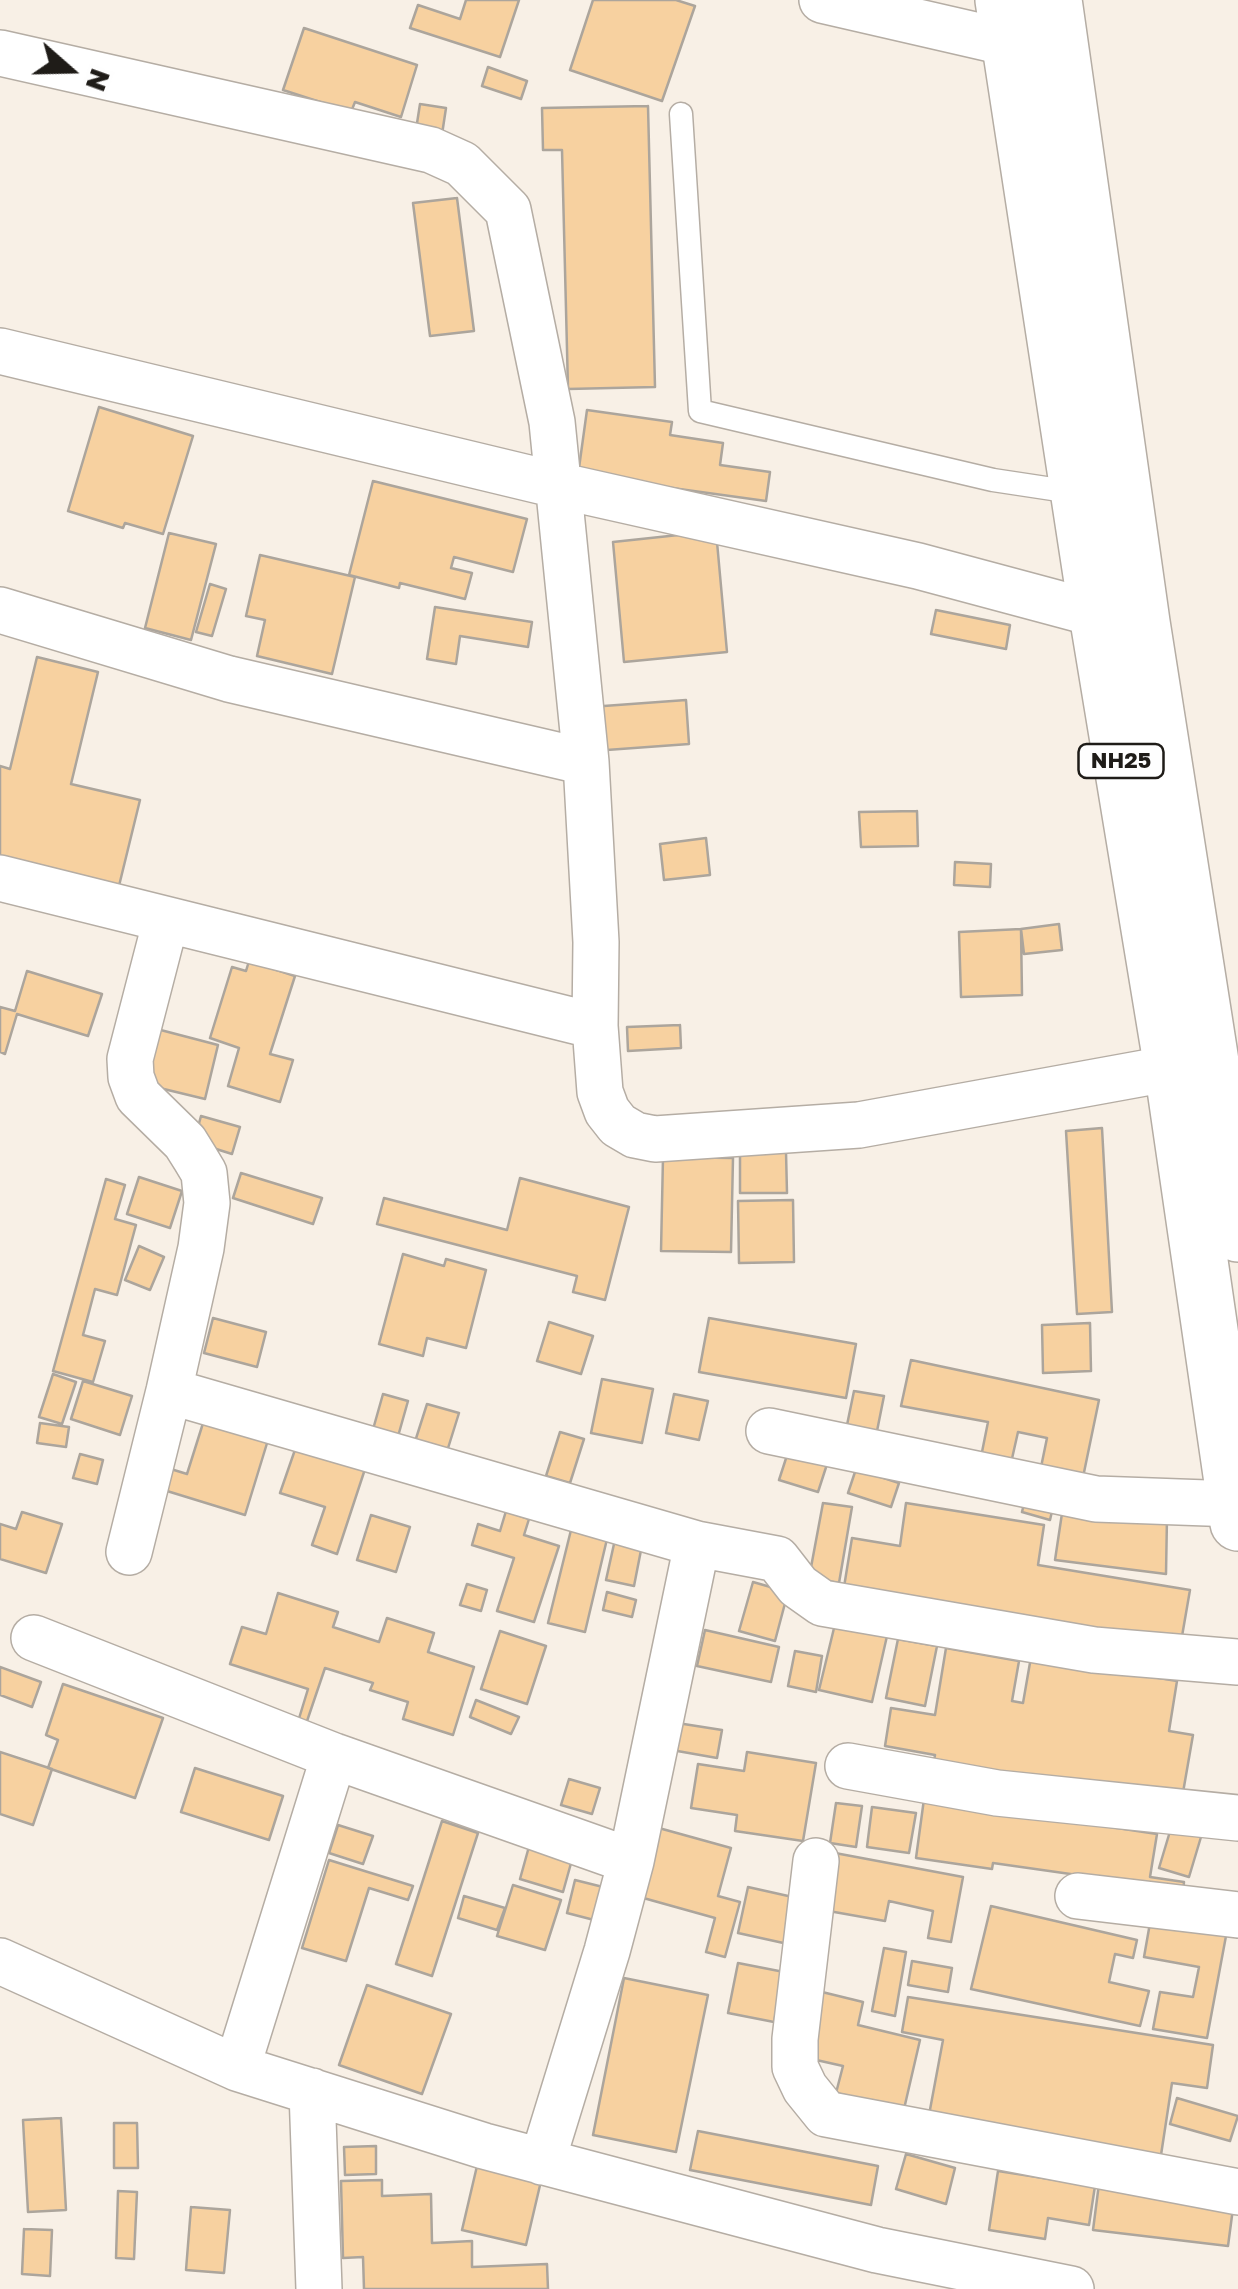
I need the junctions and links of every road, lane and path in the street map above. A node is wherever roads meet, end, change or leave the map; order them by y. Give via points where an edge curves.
1 (822, 0) edge
2 (1054, 0) edge
3 (1006, 21) edge
4 (0, 52) edge
5 (680, 114) dead end
6 (0, 352) edge
7 (556, 485) junction
8 (1079, 493) junction
9 (0, 610) edge
10 (1097, 614) junction
11 (586, 762) junction
12 (0, 878) edge
13 (166, 920) junction
14 (595, 1026) junction
15 (1172, 1068) junction
16 (1238, 1234) edge
17 (170, 1391) junction
18 (769, 1431) dead end
19 (1236, 1513) edge
20 (697, 1544) junction
21 (129, 1552) dead end
22 (34, 1638) dead end
23 (1238, 1662) edge
24 (334, 1756) junction
25 (848, 1766) dead end
26 (1238, 1818) edge
27 (816, 1860) dead end
28 (631, 1861) junction
29 (1078, 1896) dead end
30 (1238, 1914) edge
31 (0, 1961) edge
32 (237, 2068) junction
33 (312, 2091) junction
34 (542, 2162) junction
35 (1238, 2192) edge
36 (319, 2289) edge
37 (1071, 2289) edge

1 - 3 street
2 - 16 main road, NH25
3 - 8 main road, NH25
4 - 7 street via 432,150 462,164 508,210 552,422
5 - 8 lane via 700,411 993,480
6 - 7 street
7 - 10 street via 845,548
7 - 11 street
8 - 10 main road, NH25
9 - 11 street via 228,679
10 - 15 main road, NH25
11 - 14 street
12 - 13 street
13 - 14 street
13 - 17 street via 131,1077 138,1096 195,1158 207,1203
14 - 15 street via 607,1111 635,1135 655,1139 859,1126
15 - 19 main road, NH25
17 - 20 street
17 - 21 street
18 - 19 street via 1096,1498
20 - 23 street via 777,1559 798,1586 822,1602 1094,1650
20 - 28 street
22 - 24 street
24 - 28 street
24 - 32 street
25 - 26 street via 996,1793
27 - 35 street via 795,2067 826,2114
28 - 34 street
29 - 30 street
31 - 32 street
32 - 33 street
33 - 34 street
33 - 36 street
34 - 37 street via 877,2250

